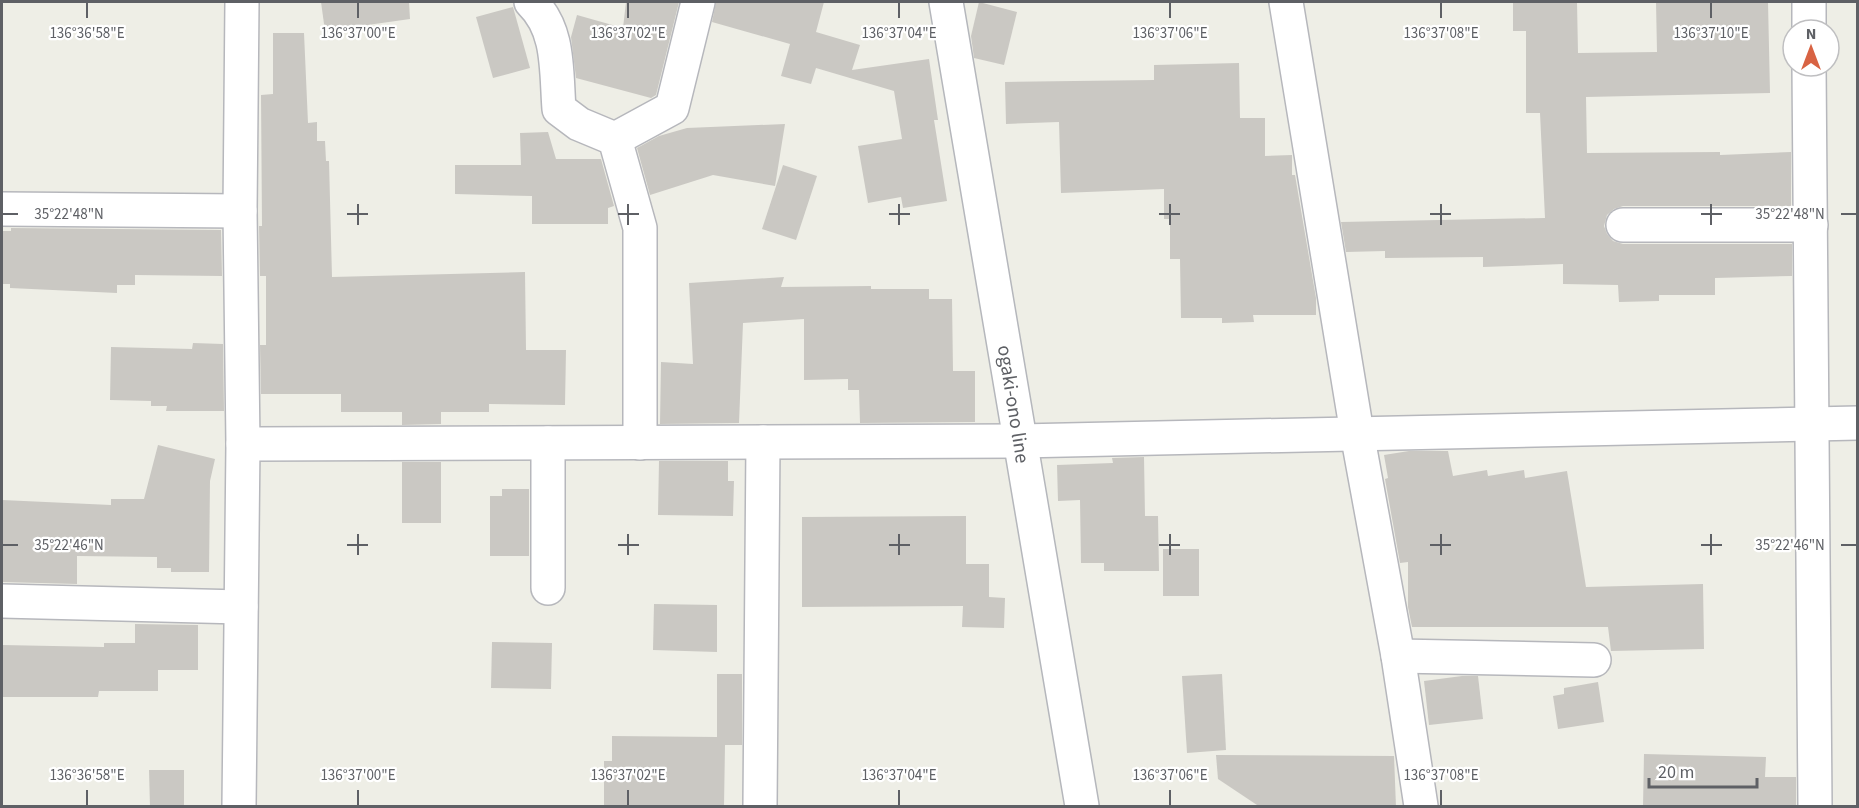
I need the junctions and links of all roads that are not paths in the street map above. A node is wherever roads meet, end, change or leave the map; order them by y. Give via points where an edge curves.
1 (242, 2) edge
2 (531, 2) edge
3 (698, 2) edge
4 (946, 2) edge
5 (1286, 2) edge
6 (1809, 2) edge
7 (1809, 18) edge
8 (1809, 78) edge
9 (615, 139) junction
10 (2, 209) edge
11 (240, 211) junction
12 (1623, 225) dead end
13 (1811, 225) junction
14 (1857, 423) edge
15 (1813, 424) junction
16 (1357, 433) junction
17 (1020, 441) junction
18 (763, 442) junction
19 (548, 443) junction
20 (640, 443) junction
21 (243, 444) junction
22 (548, 588) dead end
23 (2, 601) edge
24 (241, 607) junction
25 (1398, 656) junction
26 (1594, 660) dead end
27 (239, 807) edge
28 (760, 807) edge
29 (1082, 807) edge
30 (1421, 807) edge
31 (1815, 807) edge

1 - 11 street
2 - 9 street via 542,13 554,39 559,109 579,124
3 - 9 street via 672,108
4 - 17 street, ogaki-ono line
5 - 16 street
6 - 7 street
8 - 13 street
9 - 20 street via 640,228
10 - 11 street
11 - 21 street
12 - 13 street
13 - 15 street
14 - 15 street
15 - 16 street
15 - 31 street
16 - 17 street
16 - 25 street
17 - 18 street
17 - 29 street, ogaki-ono line
18 - 20 street
18 - 28 street
19 - 20 street
19 - 21 street
19 - 22 street
21 - 24 street
23 - 24 street
24 - 27 street
25 - 26 street
25 - 30 street

